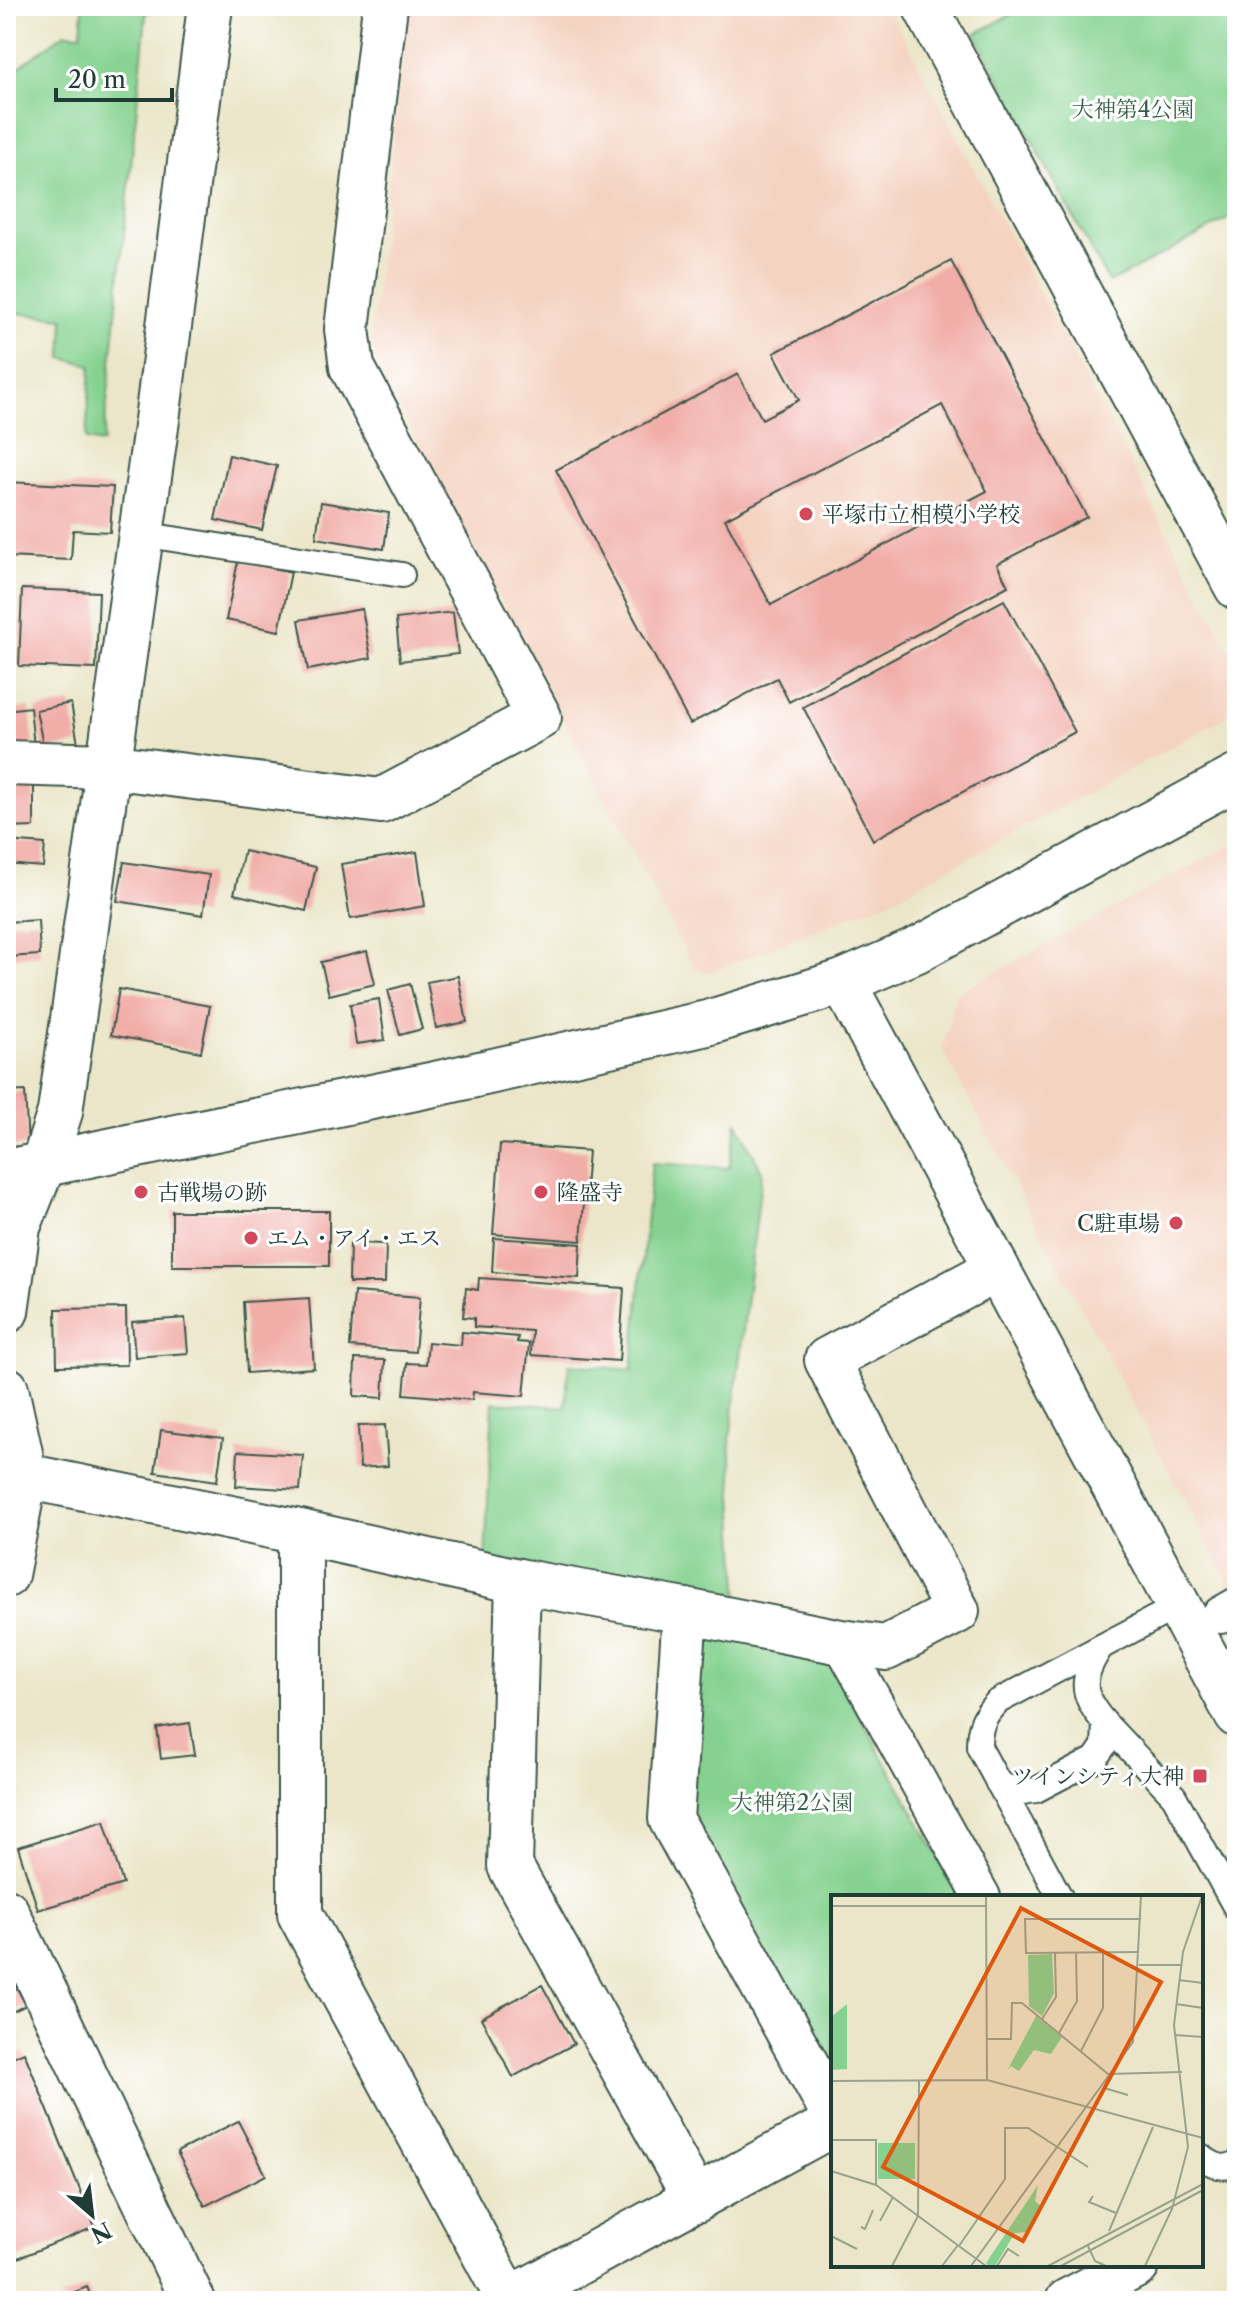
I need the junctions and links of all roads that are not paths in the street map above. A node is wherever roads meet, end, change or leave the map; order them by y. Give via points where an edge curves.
1 (210, 6) edge
2 (385, 6) edge
3 (925, 6) edge
4 (141, 534) junction
5 (402, 575) dead end
6 (1237, 587) edge
7 (6, 763) edge
8 (108, 766) junction
9 (1237, 777) edge
10 (843, 982) junction
11 (24, 1169) edge
12 (997, 1269) junction
13 (6, 1311) edge
14 (6, 1389) edge
15 (16, 1481) edge
16 (300, 1532) junction
17 (6, 1575) edge
18 (518, 1581) junction
19 (1178, 1606) junction
20 (685, 1611) junction
21 (841, 1642) junction
22 (1101, 1647) junction
23 (1237, 1715) edge
24 (1105, 1723) junction
25 (998, 1783) junction
26 (981, 1895) edge
27 (1059, 1895) edge
28 (1237, 1910) edge
29 (6, 1911) edge
30 (831, 2109) edge
31 (831, 2125) edge
32 (1203, 2158) edge
33 (1237, 2163) edge
34 (696, 2200) junction
35 (1133, 2267) edge
36 (193, 2301) edge
37 (508, 2301) edge
38 (1068, 2301) edge

1 - 4 street
2 - 8 street via 347,329 352,367 539,717 381,801
3 - 6 street
4 - 5 lane
4 - 8 street
7 - 8 street
8 - 11 street via 60,1112
9 - 10 street via 917,950
10 - 11 street via 707,1023
10 - 12 street
11 - 13 street
12 - 19 street
12 - 21 street via 827,1360 957,1611 886,1648
14 - 15 street
15 - 16 street
15 - 17 street
16 - 18 street
16 - 37 street via 300,1914
18 - 20 street
18 - 34 street via 510,1866
19 - 22 lane
19 - 23 street
20 - 21 street
20 - 30 street via 671,1819
21 - 26 street
22 - 24 lane via 1086,1678 1086,1695
22 - 25 lane via 997,1702 985,1714 979,1747
24 - 25 lane via 1104,1746 1095,1759 1036,1790 1022,1792
24 - 28 lane via 1174,1796
25 - 27 lane
29 - 36 street
31 - 34 street
32 - 33 lane via 1214,2166
34 - 37 street
35 - 38 street

